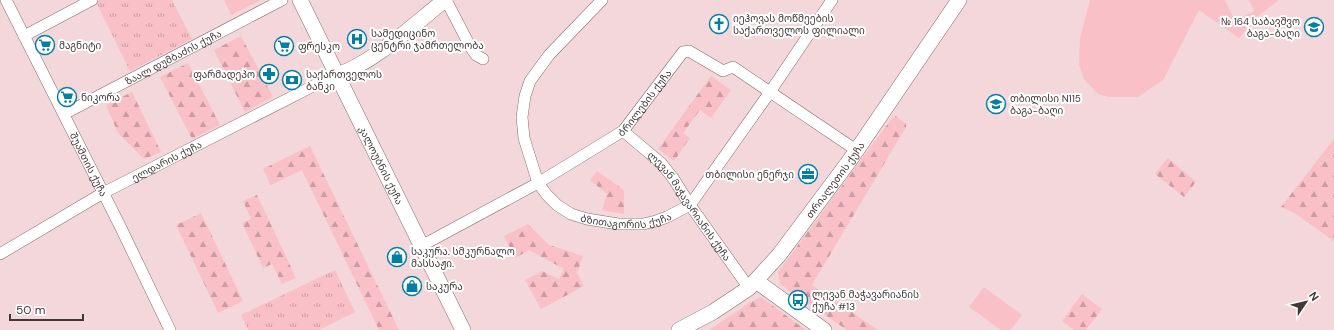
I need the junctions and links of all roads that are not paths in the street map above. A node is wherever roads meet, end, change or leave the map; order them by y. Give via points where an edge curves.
1 (6, 0) edge
2 (92, 0) edge
3 (282, 0) edge
4 (300, 0) edge
5 (445, 0) edge
6 (602, 0) edge
7 (832, 0) edge
8 (959, 0) edge
9 (24, 36) junction
10 (483, 59) dead end
11 (337, 75) junction
12 (770, 92) junction
13 (64, 114) junction
14 (623, 131) junction
15 (856, 150) junction
16 (538, 183) junction
17 (103, 193) junction
18 (690, 205) junction
19 (421, 246) junction
20 (0, 254) edge
21 (752, 285) junction
22 (170, 330) edge
23 (463, 330) edge
24 (679, 330) edge
25 (824, 330) edge

1 - 9 street, შუამთის ქუჩა
2 - 9 street
3 - 13 street, ზაალ დუმბაძის ქუჩა
4 - 11 street, კალოუბნის ქუჩა
5 - 10 street via 471,48
5 - 11 street via 383,49
6 - 16 street, ბზითაგორის ქუჩა via 549,55 530,81 522,117 524,138
7 - 12 street, ბზითაგორის ქუჩა
8 - 15 street, თრიალეთის ქუჩა
9 - 13 street, შუამთის ქუჩა
11 - 17 street, ელდარის ქუჩა
11 - 19 street, კალოუბნის ქუჩა
12 - 14 street, ბრილების ქუჩა via 733,67 723,71 689,51 683,52
12 - 15 street, ბრილების ქუჩა
12 - 18 street, ბზითაგორის ქუჩა
13 - 17 street, შუამთის ქუჩა
14 - 16 street, ბრილების ქუჩა
14 - 18 street, ლევან მაჭავარიანის ქუჩა via 661,163
15 - 21 street, თრიალეთის ქუჩა via 778,255
16 - 18 street, ბზითაგორის ქუჩა via 557,205 571,214 598,222 643,224 667,218
16 - 19 street, ბრილების ქუჩა
17 - 20 street, ელდარის ქუჩა
17 - 22 street, შუამთის ქუჩა
18 - 21 street, ლევან მაჭავარიანის ქუჩა
19 - 23 street, კალოუბნის ქუჩა
21 - 24 street, თრიალეთის ქუჩა via 713,312
21 - 25 street, ლევან მაჭავარიანის ქუჩა

